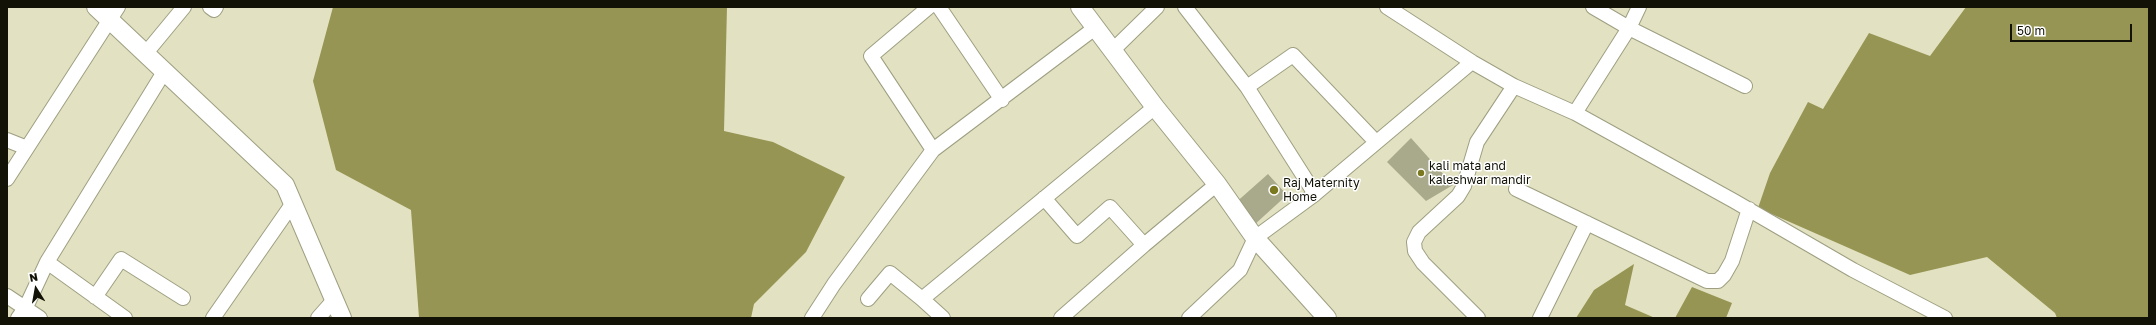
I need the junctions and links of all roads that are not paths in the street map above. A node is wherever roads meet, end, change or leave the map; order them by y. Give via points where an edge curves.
1 (184, 7) edge
2 (210, 7) edge
3 (216, 7) edge
4 (929, 7) edge
5 (939, 7) edge
6 (1080, 7) edge
7 (1157, 7) edge
8 (1185, 7) edge
9 (1387, 7) edge
10 (1593, 7) edge
11 (1639, 7) edge
12 (107, 11) edge
13 (1404, 12) edge
14 (1095, 28) junction
15 (1629, 28) junction
16 (1112, 50) junction
17 (146, 54) junction
18 (1472, 62) junction
19 (164, 72) junction
20 (1514, 86) junction
21 (1745, 86) dead end
22 (1247, 87) junction
23 (1002, 100) junction
24 (1155, 107) junction
25 (1576, 114) junction
26 (7, 140) edge
27 (1376, 142) junction
28 (27, 148) junction
29 (933, 150) junction
30 (7, 179) edge
31 (1217, 184) junction
32 (1516, 189) dead end
33 (1315, 194) junction
34 (1044, 198) junction
35 (293, 203) junction
36 (1749, 210) junction
37 (1587, 223) junction
38 (1255, 238) junction
39 (1144, 245) junction
40 (47, 262) junction
41 (7, 296) edge
42 (95, 297) junction
43 (184, 298) dead end
44 (868, 299) dead end
45 (922, 299) junction
46 (334, 300) junction
47 (22, 313) edge
48 (1324, 317) edge
49 (40, 318) edge
50 (125, 318) edge
51 (213, 318) edge
52 (318, 318) edge
53 (342, 318) edge
54 (812, 318) edge
55 (944, 318) edge
56 (1061, 318) edge
57 (1189, 318) edge
58 (1478, 318) edge
59 (1540, 318) edge
60 (1945, 318) edge

1 - 17 street
2 - 3 street via 214,10
4 - 29 street via 871,56
5 - 23 street
6 - 14 street
7 - 16 street
8 - 22 street
9 - 13 street
10 - 15 street
11 - 15 street
12 - 17 street
12 - 28 street
13 - 18 street
14 - 16 street
14 - 23 street
15 - 21 street
15 - 25 street
16 - 24 street
17 - 19 street
18 - 20 street
18 - 27 street
19 - 35 street via 286,185
19 - 40 street
20 - 25 street
20 - 58 street via 1477,142 1464,186 1458,196 1419,232 1414,242 1414,251 1423,263
22 - 27 street via 1293,55
22 - 33 street
23 - 29 street
24 - 31 street
24 - 34 street
25 - 36 street
26 - 28 street
27 - 33 street
28 - 30 street
29 - 54 street via 834,284
31 - 38 street
31 - 39 street
32 - 37 street
33 - 38 street
34 - 39 street via 1077,236 1110,207
34 - 45 street
35 - 46 street
35 - 51 street
36 - 37 street via 1732,261 1718,281 1707,281
36 - 60 street via 1853,270
37 - 59 street
38 - 48 street
38 - 57 street via 1240,270
39 - 56 street
40 - 42 street
40 - 47 street
41 - 47 street
42 - 43 street via 121,259
42 - 50 street
44 - 45 street via 890,273
45 - 55 street
46 - 52 street
46 - 53 street
47 - 49 street

